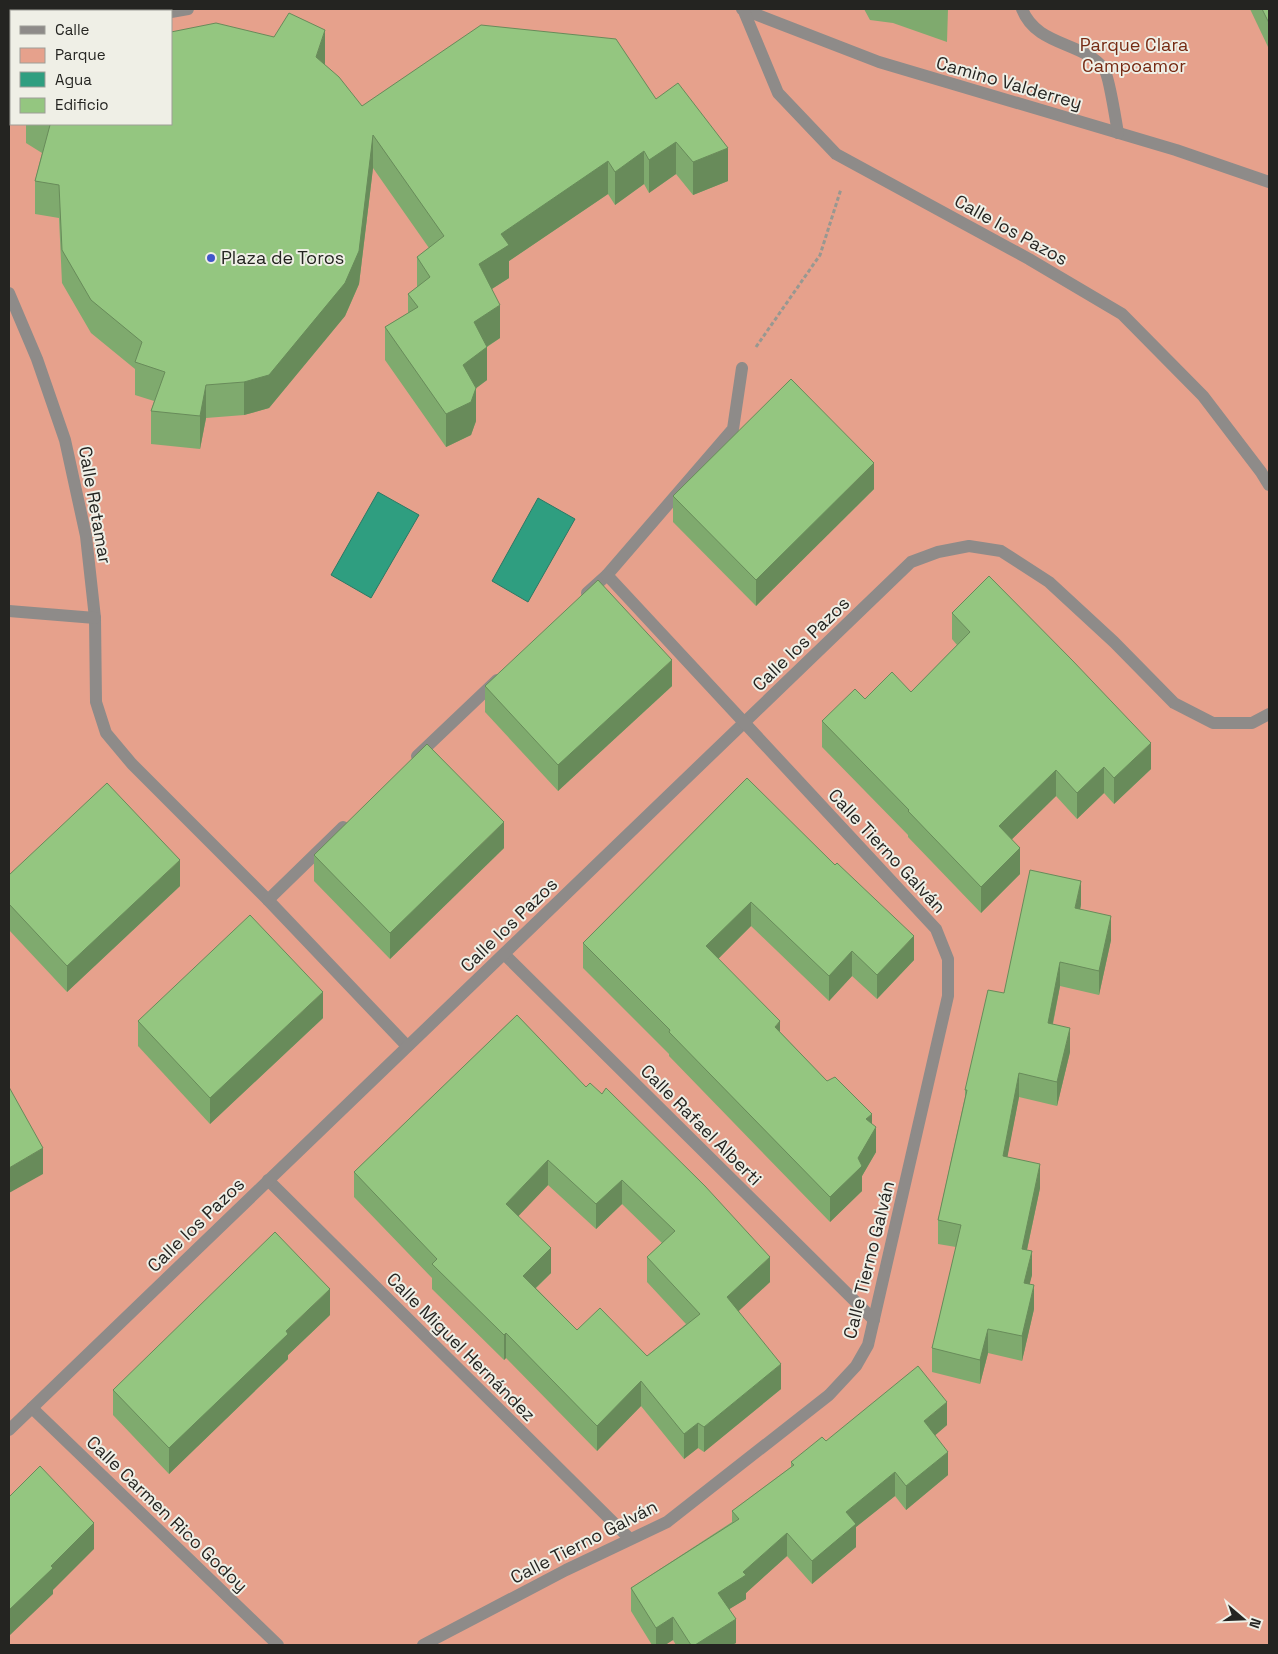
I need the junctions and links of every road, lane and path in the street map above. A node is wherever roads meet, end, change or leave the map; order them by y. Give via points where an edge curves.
1 (188, 9) edge
2 (743, 9) edge
3 (1022, 9) edge
4 (172, 12) edge
5 (1118, 133) junction
6 (850, 162) junction
7 (1269, 182) edge
8 (9, 293) edge
9 (742, 368) joint
10 (1269, 486) edge
11 (607, 574) junction
12 (578, 602) edge
13 (9, 611) edge
14 (95, 618) junction
15 (506, 671) edge
16 (1269, 714) edge
17 (744, 723) junction
18 (405, 768) edge
19 (354, 817) edge
20 (268, 900) junction
21 (504, 954) junction
22 (407, 1046) junction
23 (268, 1180) junction
24 (874, 1320) junction
25 (32, 1408) junction
26 (9, 1430) edge
27 (630, 1539) junction
28 (278, 1645) edge
29 (423, 1645) edge

1 - 4 street
2 - 5 street, Camino Valderrey via 879,62
2 - 6 street, Calle los Pazos via 778,92 836,154
3 - 5 street via 1038,32 1093,57 1106,70
5 - 7 street, Camino Valderrey
6 - 9 path via 820,255
6 - 10 street, Calle los Pazos via 1029,259 1122,314 1203,396
8 - 14 street, Calle Retamar via 37,359 65,440 86,536
9 - 11 street via 733,429
11 - 12 street
11 - 17 street, Calle Tierno Galván
13 - 14 street
14 - 20 street, Calle Retamar via 96,702 106,733 132,764
15 - 18 street
16 - 17 street, Calle los Pazos via 1252,723 1213,723 1174,703 1049,582 1001,551 969,546 911,562
17 - 21 street, Calle los Pazos
17 - 24 street, Calle Tierno Galván via 936,929 948,959 948,996
19 - 20 street
20 - 22 street
21 - 22 street, Calle los Pazos
21 - 24 street, Calle Rafael Alberti
22 - 23 street, Calle los Pazos
23 - 25 street, Calle los Pazos
23 - 27 street, Calle Miguel Hernández
24 - 27 street, Calle Tierno Galván via 868,1345 856,1366 829,1395 666,1522
25 - 26 street, Calle los Pazos
25 - 28 street, Calle Carmen Rico Godoy
27 - 29 street, Calle Tierno Galván

